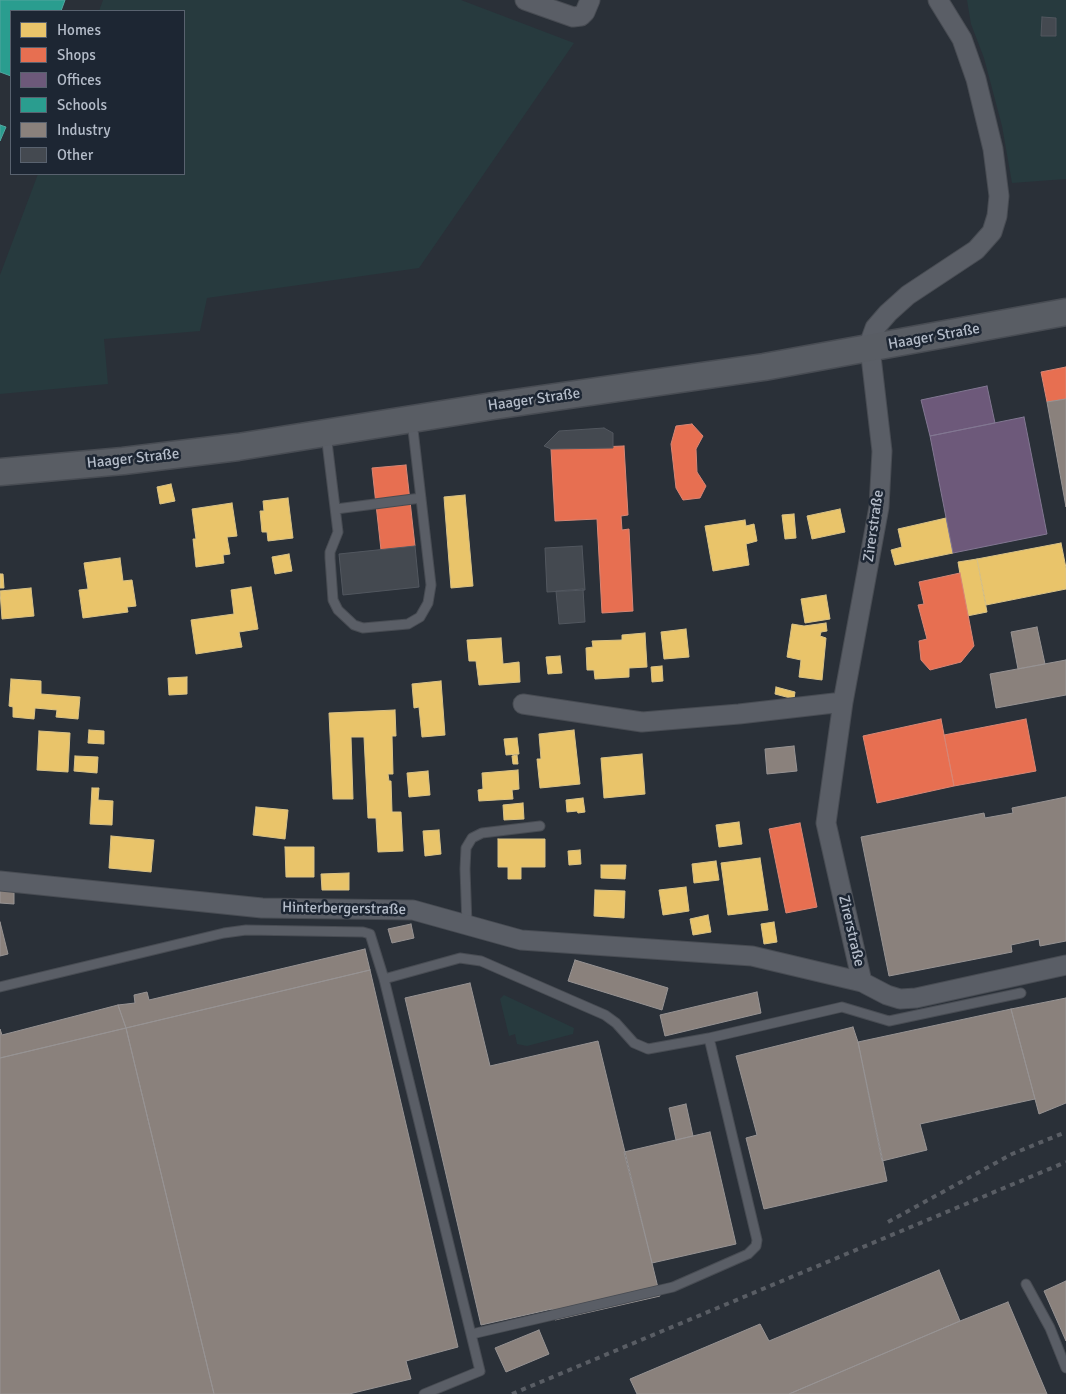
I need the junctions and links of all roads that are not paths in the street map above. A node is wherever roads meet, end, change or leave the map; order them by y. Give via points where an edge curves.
1 (525, 0) edge
2 (938, 0) edge
3 (585, 8) edge
4 (1066, 312) edge
5 (870, 348) junction
6 (412, 418) junction
7 (325, 431) junction
8 (0, 472) edge
9 (421, 498) junction
10 (336, 509) junction
11 (843, 702) junction
12 (523, 704) dead end
13 (540, 826) dead end
14 (0, 881) edge
15 (467, 924) junction
16 (1066, 964) edge
17 (384, 979) junction
18 (862, 982) junction
19 (0, 987) edge
20 (1021, 993) dead end
21 (709, 1038) junction
22 (1026, 1284) dead end
23 (472, 1334) junction
24 (1066, 1368) edge
25 (424, 1394) edge

1 - 3 street via 573,17
2 - 5 street via 962,39 985,114 999,196 997,216 992,232 976,250 908,295 888,313 876,328
4 - 5 main road, Haager Straße
5 - 6 main road, Haager Straße
5 - 11 street, Zirerstraße via 882,451 879,507
6 - 7 main road, Haager Straße
6 - 9 lane
7 - 8 main road, Haager Straße via 123,461
7 - 10 lane
9 - 10 lane
9 - 10 lane via 431,585 428,603 420,616 408,624 363,628 354,625 338,610 330,558 338,532
11 - 12 street via 642,722
11 - 18 street, Zirerstraße via 826,823
13 - 15 lane via 482,833 472,838 466,848 465,862
14 - 15 street, Hinterbergerstraße via 262,908 413,910
15 - 18 street, Hinterbergerstraße via 521,940 752,956
16 - 18 street, Zirerstraße via 916,998 888,996
17 - 19 lane via 372,937 367,933 263,929 224,933
17 - 21 lane via 469,958 605,1015 643,1048
17 - 23 lane
20 - 21 lane via 889,1021 842,1007
21 - 23 lane via 756,1246 748,1254 673,1287
22 - 24 lane via 1050,1328
23 - 25 lane via 480,1371

